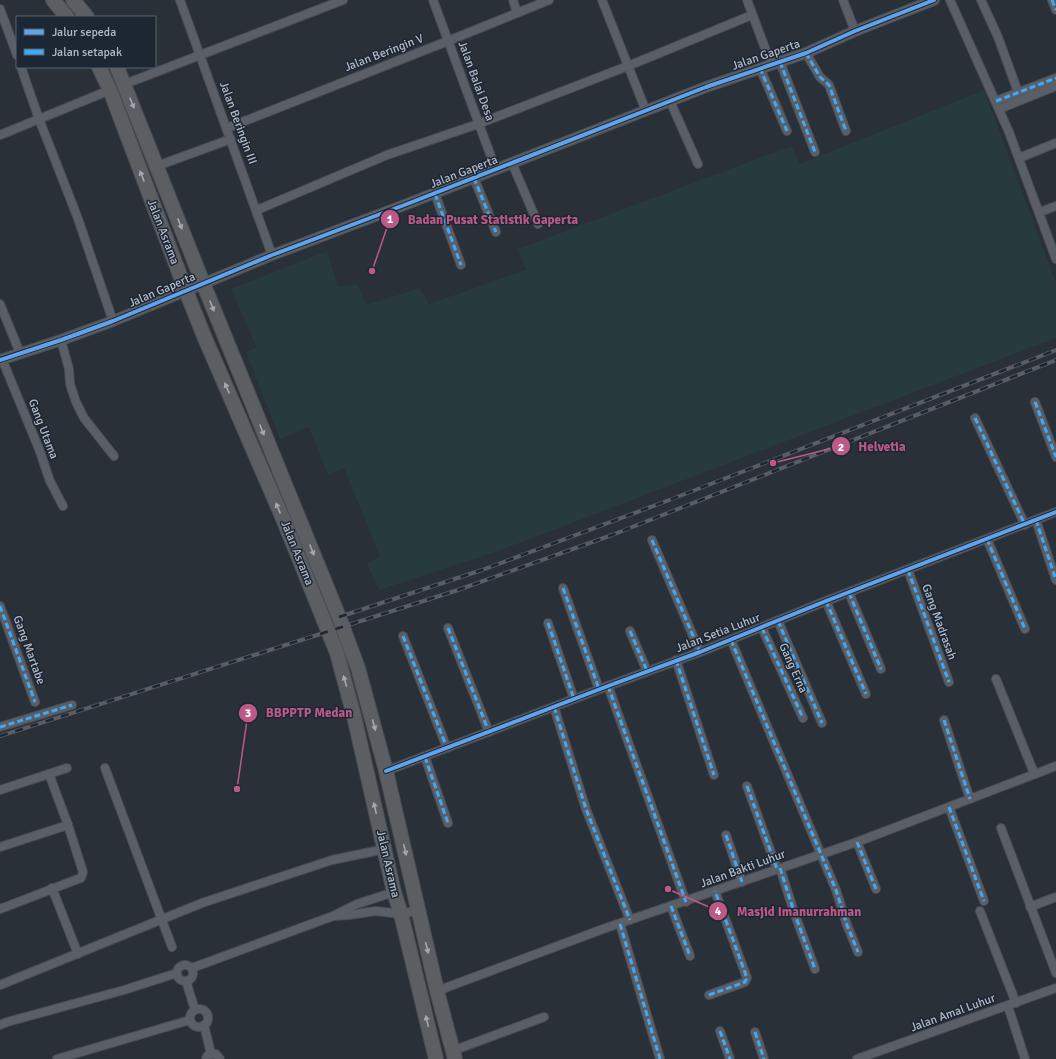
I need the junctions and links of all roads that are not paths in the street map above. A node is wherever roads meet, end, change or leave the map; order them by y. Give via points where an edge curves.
1 (53, 0) edge
2 (74, 0) edge
3 (180, 0) edge
4 (342, 0) edge
5 (433, 0) edge
6 (512, 0) edge
7 (549, 0) edge
8 (602, 0) edge
9 (747, 0) edge
10 (844, 0) edge
11 (934, 0) edge
12 (950, 0) edge
13 (981, 0) edge
14 (1052, 0) edge
15 (0, 9) edge
16 (1056, 10) edge
17 (517, 13) junction
18 (752, 15) junction
19 (67, 16) edge
20 (86, 16) edge
21 (856, 31) junction
22 (448, 41) junction
23 (16, 52) edge
24 (806, 53) junction
25 (200, 55) junction
26 (776, 63) junction
27 (628, 66) junction
28 (21, 68) edge
29 (99, 68) edge
30 (118, 68) edge
31 (760, 68) junction
32 (1056, 78) edge
33 (125, 84) junction
34 (1056, 86) edge
35 (110, 90) junction
36 (1018, 92) junction
37 (670, 101) junction
38 (997, 105) junction
39 (646, 111) junction
40 (39, 119) junction
41 (478, 124) junction
42 (227, 128) junction
43 (787, 131) dead end
44 (846, 132) dead end
45 (0, 135) edge
46 (231, 139) junction
47 (1056, 143) edge
48 (815, 152) dead end
49 (1019, 158) junction
50 (512, 163) junction
51 (698, 164) dead end
52 (157, 166) junction
53 (496, 170) junction
54 (474, 178) junction
55 (435, 194) junction
56 (1056, 206) edge
57 (257, 210) junction
58 (1040, 212) junction
59 (538, 224) dead end
60 (496, 232) dead end
61 (272, 255) junction
62 (1056, 259) edge
63 (460, 265) dead end
64 (203, 283) junction
65 (186, 291) junction
66 (0, 304) edge
67 (113, 322) junction
68 (64, 339) junction
69 (20, 353) junction
70 (1, 359) edge
71 (1034, 402) dead end
72 (975, 418) dead end
73 (114, 456) dead end
74 (1056, 457) edge
75 (63, 506) dead end
76 (1056, 512) edge
77 (1036, 520) junction
78 (1025, 524) junction
79 (987, 539) junction
80 (652, 540) dead end
81 (908, 570) junction
82 (1056, 580) edge
83 (563, 588) dead end
84 (848, 593) junction
85 (826, 601) junction
86 (0, 606) edge
87 (778, 621) junction
88 (548, 623) dead end
89 (448, 628) dead end
90 (762, 628) junction
91 (1025, 629) dead end
92 (630, 631) dead end
93 (403, 636) dead end
94 (731, 640) junction
95 (700, 652) junction
96 (676, 660) junction
97 (881, 669) dead end
98 (647, 671) junction
99 (996, 679) dead end
100 (949, 682) dead end
101 (608, 686) junction
102 (599, 689) junction
103 (866, 694) dead end
104 (574, 699) junction
105 (35, 702) dead end
106 (72, 705) dead end
107 (554, 707) junction
108 (802, 718) dead end
109 (944, 720) dead end
110 (822, 723) dead end
111 (0, 727) edge
112 (489, 732) junction
113 (447, 748) junction
114 (425, 757) junction
115 (1056, 766) edge
116 (67, 768) dead end
117 (105, 768) dead end
118 (386, 771) junction
119 (49, 774) junction
120 (1034, 774) junction
121 (714, 776) dead end
122 (746, 786) dead end
123 (0, 790) edge
124 (970, 798) junction
125 (949, 807) junction
126 (448, 823) dead end
127 (68, 825) junction
128 (1001, 828) dead end
129 (726, 835) dead end
130 (857, 842) junction
131 (0, 847) edge
132 (384, 849) junction
133 (820, 854) junction
134 (779, 869) junction
135 (742, 882) junction
136 (52, 888) junction
137 (876, 889) dead end
138 (715, 891) junction
139 (394, 892) junction
140 (1056, 897) edge
141 (373, 898) junction
142 (984, 901) dead end
143 (686, 902) junction
144 (671, 906) junction
145 (1030, 907) junction
146 (0, 909) edge
147 (418, 910) junction
148 (376, 911) junction
149 (980, 912) dead end
150 (401, 914) junction
151 (333, 916) junction
152 (161, 920) junction
153 (630, 920) junction
154 (620, 924) junction
155 (172, 948) dead end
156 (858, 952) dead end
157 (78, 954) junction
158 (690, 956) dead end
159 (192, 968) junction
160 (815, 969) dead end
161 (177, 973) junction
162 (1056, 973) edge
163 (186, 981) junction
164 (0, 985) edge
165 (1056, 988) edge
166 (437, 991) junction
167 (709, 995) dead end
168 (1016, 1003) junction
169 (1008, 1006) junction
170 (195, 1010) junction
171 (544, 1017) dead end
172 (190, 1020) junction
173 (0, 1025) edge
174 (204, 1025) junction
175 (720, 1031) dead end
176 (755, 1032) dead end
177 (454, 1055) edge
178 (209, 1056) edge
179 (57, 1059) edge
180 (220, 1059) edge
181 (436, 1059) edge
182 (660, 1059) edge
183 (730, 1059) edge
184 (764, 1059) edge
185 (857, 1059) edge
186 (1026, 1059) edge

1 - 19 highway
2 - 20 highway
3 - 25 street, Jalan Beringin III
4 - 25 street
5 - 22 street, Jalan Balai Desa
6 - 17 street
7 - 17 street, Jalan Beringin V
8 - 27 street
9 - 18 street
10 - 21 street
11 - 21 street, Jalan Gaperta
12 - 38 street
13 - 36 street
14 - 16 street
15 - 23 street
17 - 22 street, Jalan Beringin V
18 - 26 street
18 - 27 street
21 - 24 street, Jalan Gaperta
22 - 41 street, Jalan Balai Desa
22 - 42 street, Jalan Beringin V
24 - 26 street, Jalan Gaperta
24 - 44 street via 820,77 829,85
25 - 33 street
25 - 42 street, Jalan Beringin III
26 - 31 street, Jalan Gaperta
26 - 48 street
27 - 39 street
27 - 41 street
28 - 40 street
29 - 35 highway, Jalan Asrama
30 - 33 highway, Jalan Asrama
31 - 37 street, Jalan Gaperta
31 - 43 street
32 - 36 street
33 -> 52 highway, Jalan Asrama
34 - 38 street
35 - 40 street
65 -> 35 highway, Jalan Asrama
36 - 38 street
37 - 39 street, Jalan Gaperta
37 - 51 street
38 - 49 street
39 - 50 street, Jalan Gaperta
40 - 45 street
40 - 67 street via 77,216
41 - 53 street, Jalan Balai Desa
41 - 57 street via 387,155
42 - 46 street, Jalan Beringin III
46 - 52 street
46 - 57 street, Jalan Beringin III
47 - 49 street
49 - 58 street
50 - 53 street, Jalan Gaperta
50 - 59 street
52 -> 64 highway, Jalan Asrama
53 - 54 street, Jalan Gaperta
54 - 55 street, Jalan Gaperta
54 - 60 street
55 - 61 street, Jalan Gaperta
55 - 63 street
56 - 58 street
57 - 61 street, Jalan Beringin III
58 - 62 street
61 - 64 street, Jalan Gaperta
64 - 65 street, Jalan Gaperta
64 -> 118 highway, Jalan Asrama via 344,628 358,668
65 - 67 street, Jalan Gaperta
132 -> 65 highway, Jalan Asrama via 337,653
66 - 69 street
67 - 68 street, Jalan Gaperta
68 - 69 street, Jalan Gaperta
68 - 73 street via 70,384 76,402 84,418
69 - 70 street, Jalan Gaperta
70 - 75 street, Gang Utama via 50,481
71 - 74 street
72 - 78 street
76 - 77 street, Jalan Setia Luhur
77 - 78 street, Jalan Setia Luhur
77 - 82 street
78 - 79 street, Jalan Setia Luhur
79 - 81 street, Jalan Setia Luhur
79 - 91 street
80 - 95 street
81 - 84 street, Jalan Setia Luhur
81 - 100 street, Gang Madrasah
83 - 102 street
84 - 85 street, Jalan Setia Luhur
84 - 97 street
85 - 87 street, Jalan Setia Luhur
85 - 103 street
86 - 105 street, Gang Martabe
87 - 90 street, Jalan Setia Luhur
87 - 110 street
88 - 104 street
89 - 112 street
90 - 94 street, Jalan Setia Luhur
90 - 108 street, Gang Erna
92 - 98 street
93 - 113 street
94 - 95 street, Jalan Setia Luhur
94 - 133 street
95 - 96 street, Jalan Setia Luhur
96 - 98 street, Jalan Setia Luhur
96 - 121 street
98 - 101 street, Jalan Setia Luhur
99 - 120 street
101 - 102 street, Jalan Setia Luhur
101 - 143 street
102 - 104 street, Jalan Setia Luhur
104 - 107 street, Jalan Setia Luhur
106 - 111 street
107 - 112 street, Jalan Setia Luhur
107 - 153 street via 586,809
109 - 124 street
112 - 113 street, Jalan Setia Luhur
113 - 114 street, Jalan Setia Luhur
114 - 118 street, Jalan Setia Luhur
114 - 126 street
115 - 120 street, Jalan Bakti Luhur
116 - 119 street
117 - 152 street
118 -> 147 highway, Jalan Asrama
119 - 123 street
119 - 127 street
120 - 124 street, Jalan Bakti Luhur
122 - 134 street
124 - 125 street, Jalan Bakti Luhur
125 - 130 street, Jalan Bakti Luhur
125 - 142 street
127 - 131 street
127 - 136 street via 83,872 81,878
128 - 145 street
129 - 135 street
130 - 133 street, Jalan Bakti Luhur
130 - 137 street
132 - 139 highway, Jalan Asrama
132 - 152 street via 332,860
133 - 134 street, Jalan Bakti Luhur
133 - 156 street
134 - 135 street, Jalan Bakti Luhur
134 - 160 street
135 - 138 street, Jalan Bakti Luhur
136 - 146 street
136 - 157 street
138 - 143 street, Jalan Bakti Luhur
138 - 167 street via 747,978 745,982
139 - 141 street
139 - 150 highway, Jalan Asrama
140 - 145 street
141 - 148 street
141 - 151 street
143 - 144 street, Jalan Bakti Luhur
144 - 153 street, Jalan Bakti Luhur
144 - 158 street
145 - 162 street
147 - 150 street
147 -> 166 highway, Jalan Asrama
148 - 150 street
148 - 151 street
149 - 168 street
181 -> 150 highway, Jalan Asrama
151 - 159 street
152 - 155 street
152 - 157 street
153 - 154 street, Jalan Bakti Luhur
154 - 166 street, Jalan Bakti Luhur
154 - 182 street
157 - 164 street
159 - 161 street via 185,964 178,968
159 - 163 street via 193,976
161 - 163 street via 179,979
161 - 173 street
163 - 170 street
165 - 168 street, Jalan Amal Luhur
166 - 177 highway, Jalan Asrama
168 - 169 street, Jalan Amal Luhur
169 - 185 street, Jalan Amal Luhur
169 - 186 street
170 - 172 street
170 - 174 street via 204,1010 208,1018
171 - 177 street
172 - 174 street via 193,1025
172 - 179 street
174 - 178 street
175 - 183 street
176 - 184 street
178 - 180 street via 216,1054

